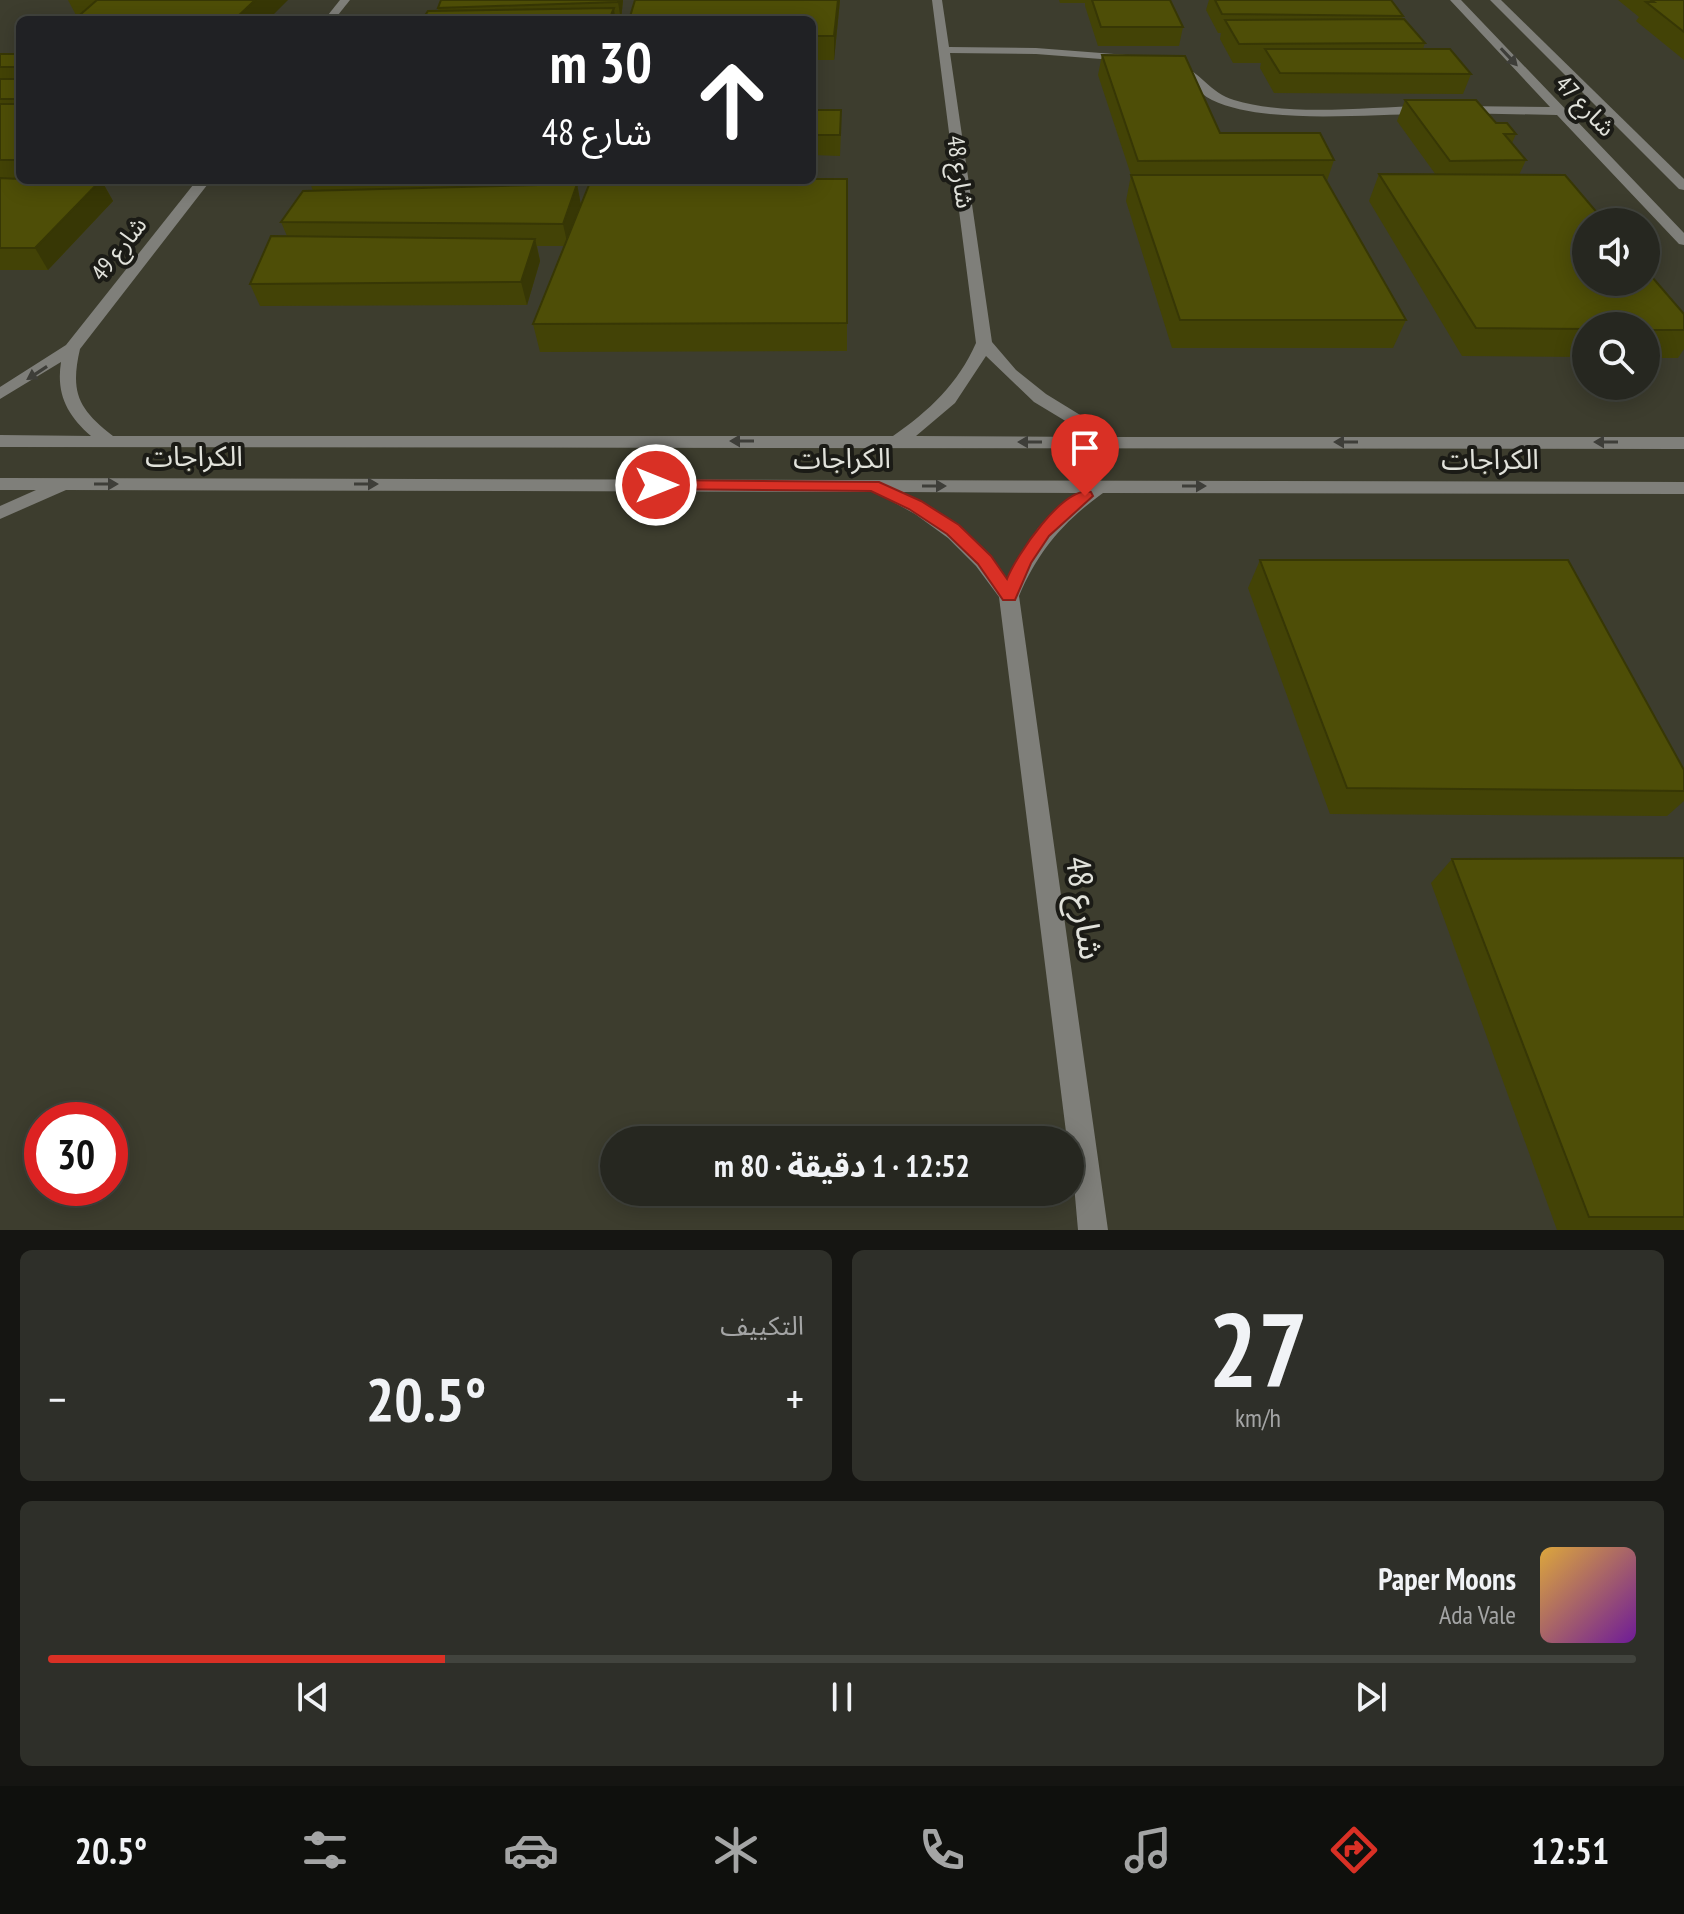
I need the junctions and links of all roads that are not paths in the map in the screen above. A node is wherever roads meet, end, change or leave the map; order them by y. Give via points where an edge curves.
1 (345, 0) edge
2 (937, 0) edge
3 (1455, 0) edge
4 (1495, 0) edge
5 (332, 16) edge
6 (944, 50) junction
7 (1135, 59) edge
8 (1165, 61) edge
9 (1559, 111) junction
10 (201, 184) edge
11 (1684, 186) edge
12 (1684, 241) edge
13 (984, 343) junction
14 (72, 348) junction
15 (0, 394) edge
16 (0, 441) edge
17 (109, 441) junction
18 (897, 442) junction
19 (1115, 442) junction
20 (1684, 443) edge
21 (0, 484) edge
22 (67, 484) junction
23 (874, 486) junction
24 (1100, 486) junction
25 (1684, 488) edge
26 (0, 513) edge
27 (1009, 596) junction
28 (1093, 1230) edge

1 - 5 street
2 - 6 street, شارع 48
3 -> 9 street, شارع 47
4 - 11 street, شارع 47
6 - 7 street
6 - 13 street, شارع 48
8 - 9 street via 1188,71 1216,98 1245,106
9 - 12 street, شارع 47
10 - 14 street, شارع 49
13 - 18 street via 956,395
13 - 19 street via 1034,396
14 -> 15 street, شارع 49
14 - 17 street via 65,374 69,399 83,422
16 - 17 street, الكراجات
18 -> 17 street, الكراجات
19 -> 18 street, الكراجات
20 -> 19 street, الكراجات
21 - 22 street, الكراجات
22 -> 23 street, الكراجات
22 - 26 street
23 -> 24 street, الكراجات
23 - 27 street, شارع 48 via 953,530 985,560
24 -> 25 street, الكراجات
24 - 27 street, شارع 48 via 1043,531 1022,561
27 - 28 street, شارع 48

